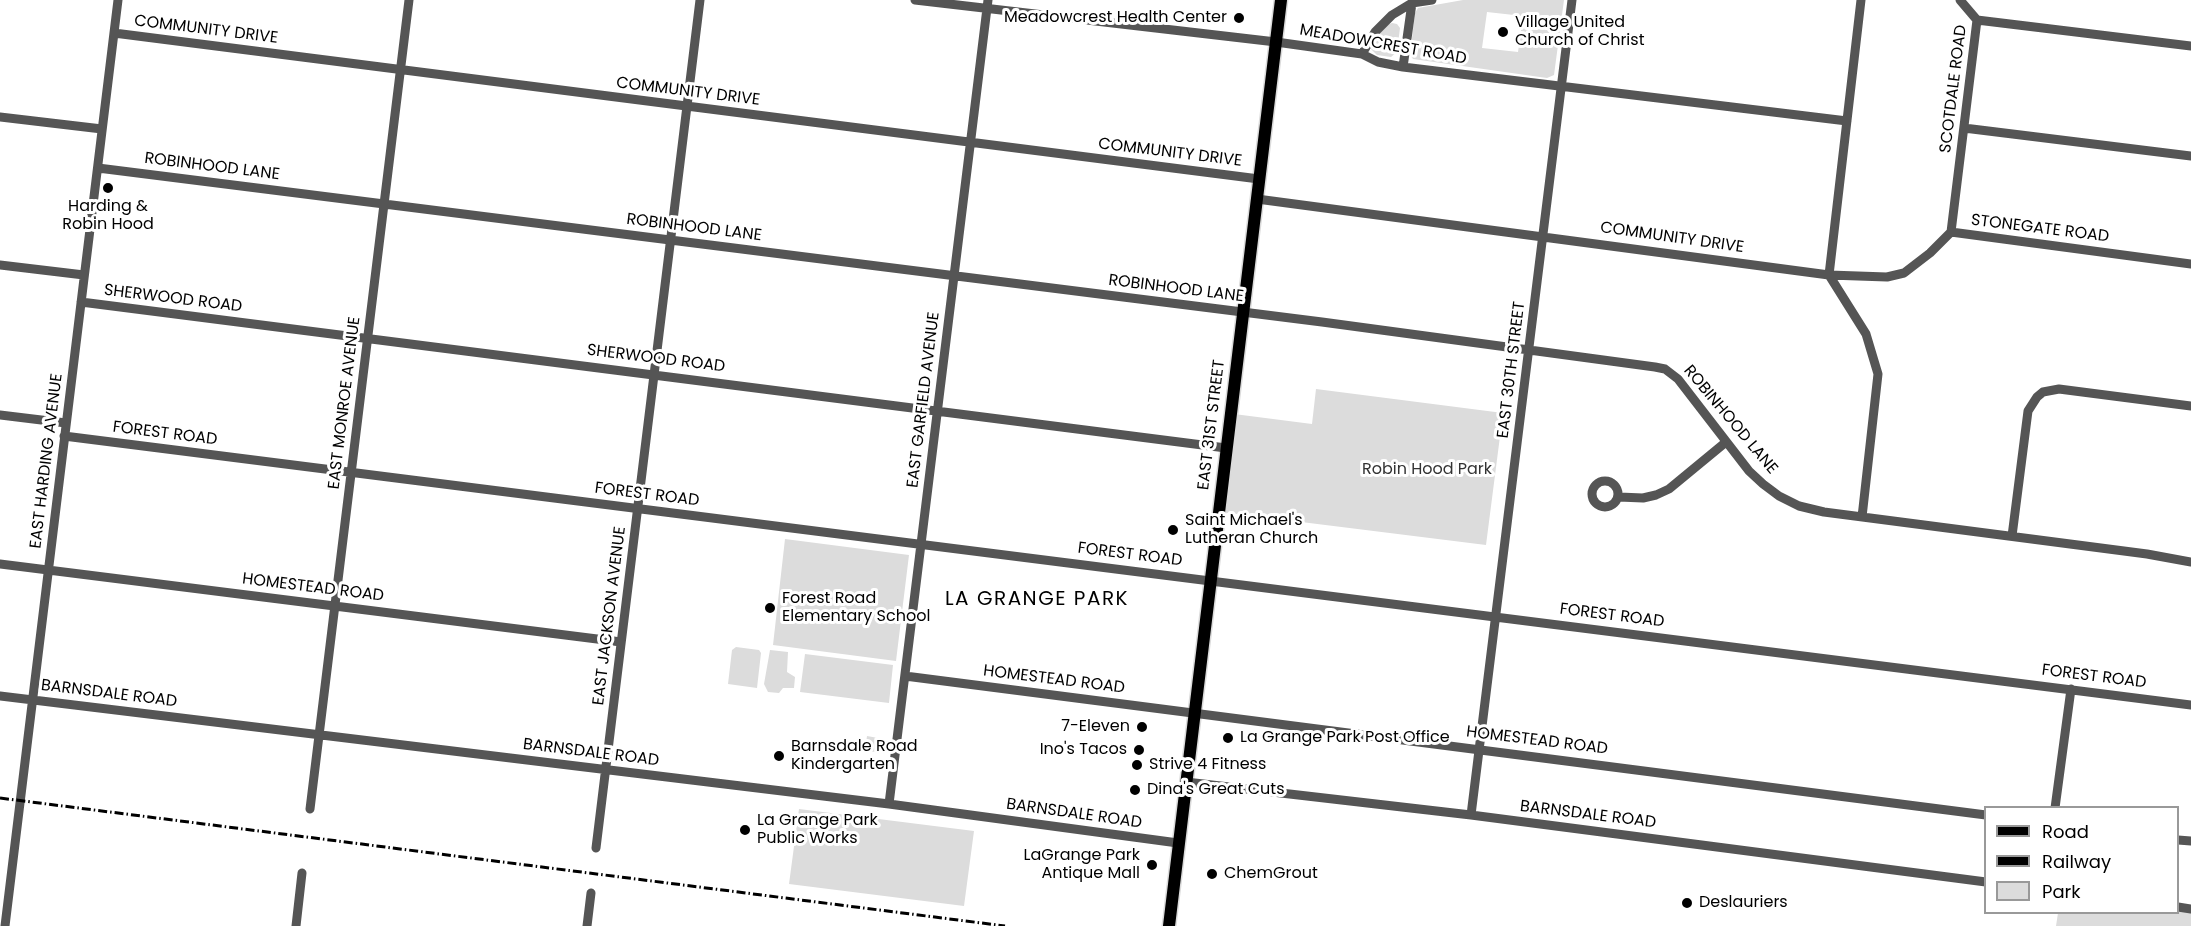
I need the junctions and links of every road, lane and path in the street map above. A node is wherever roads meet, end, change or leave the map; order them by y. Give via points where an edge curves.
1 (118, 0) edge
2 (409, 0) edge
3 (700, 0) edge
4 (915, 0) edge
5 (1281, 0) edge
6 (1432, 0) edge
7 (1572, 0) edge
8 (1861, 0) edge
9 (1960, 0) edge
10 (1412, 3) junction
11 (988, 5) edge
12 (1977, 20) junction
13 (114, 33) junction
14 (1276, 42) junction
15 (2191, 46) edge
16 (1362, 54) junction
17 (1403, 67) junction
18 (401, 70) junction
19 (1561, 87) junction
20 (687, 106) junction
21 (0, 117) edge
22 (1847, 121) junction
23 (1964, 128) junction
24 (102, 129) junction
25 (971, 143) junction
26 (2191, 156) edge
27 (98, 168) junction
28 (1259, 179) junction
29 (1257, 199) junction
30 (385, 204) junction
31 (1951, 232) junction
32 (1543, 236) junction
33 (670, 240) junction
34 (2191, 264) edge
35 (0, 265) edge
36 (84, 275) junction
37 (1829, 275) junction
38 (955, 276) junction
39 (81, 302) junction
40 (1243, 312) junction
41 (368, 338) junction
42 (1530, 350) junction
43 (654, 374) junction
44 (2191, 406) edge
45 (938, 410) junction
46 (0, 415) edge
47 (66, 423) junction
48 (64, 436) junction
49 (1726, 442) junction
50 (1226, 448) junction
51 (352, 472) junction
52 (1618, 497) dead end
53 (638, 508) junction
54 (1862, 517) junction
55 (2012, 536) junction
56 (921, 544) junction
57 (2191, 562) edge
58 (0, 564) edge
59 (49, 570) junction
60 (1210, 580) junction
61 (336, 606) junction
62 (1496, 616) junction
63 (621, 642) junction
64 (905, 676) junction
65 (2071, 689) junction
66 (0, 696) edge
67 (32, 700) junction
68 (2191, 705) edge
69 (1194, 713) junction
70 (319, 734) junction
71 (1480, 749) junction
72 (606, 770) junction
73 (1186, 782) junction
74 (889, 804) junction
75 (2055, 806) edge
76 (310, 809) dead end
77 (1471, 815) junction
78 (1984, 815) edge
79 (1178, 843) junction
80 (596, 848) dead end
81 (302, 873) dead end
82 (1984, 882) edge
83 (591, 893) dead end
84 (5, 926) edge
85 (296, 926) edge
86 (586, 926) edge
87 (1169, 926) edge

1 - 13 street, EAST HARDING AVENUE
2 - 18 street, EAST MONROE AVENUE
3 - 20 street, EAST JACKSON AVENUE
4 - 11 street, MEADOWCREST ROAD
5 - 14 main road, EAST 31ST STREET
6 - 10 street
7 - 19 street, EAST 30TH STREET
8 - 22 street
9 - 12 street
10 - 16 street via 1383,23
10 - 17 street
11 - 14 street, MEADOWCREST ROAD
11 - 25 street, EAST GARFIELD AVENUE
12 - 15 street, SCOTDALE ROAD
12 - 23 street, SCOTDALE ROAD
13 - 18 street, COMMUNITY DRIVE
13 - 24 street, EAST HARDING AVENUE
14 - 16 street, MEADOWCREST ROAD
14 - 28 main road, EAST 31ST STREET
16 - 17 street, MEADOWCREST ROAD
17 - 19 street, MEADOWCREST ROAD
18 - 20 street, COMMUNITY DRIVE
18 - 30 street, EAST MONROE AVENUE
19 - 22 street, MEADOWCREST ROAD
19 - 32 street, EAST 30TH STREET
20 - 25 street, COMMUNITY DRIVE
20 - 33 street, EAST JACKSON AVENUE
21 - 24 street
22 - 37 street
23 - 26 street
23 - 31 street, SCOTDALE ROAD
24 - 27 street, EAST HARDING AVENUE
25 - 28 street, COMMUNITY DRIVE
25 - 38 street, EAST GARFIELD AVENUE
27 - 30 street, ROBINHOOD LANE
27 - 36 street, EAST HARDING AVENUE
28 - 29 main road, EAST 31ST STREET
29 - 32 street, COMMUNITY DRIVE
29 - 40 main road, EAST 31ST STREET
30 - 33 street, ROBINHOOD LANE
30 - 41 street, EAST MONROE AVENUE
31 - 34 street, STONEGATE ROAD
31 - 37 street, STONEGATE ROAD via 1904,273 1887,277
32 - 37 street, COMMUNITY DRIVE
32 - 42 street, EAST 30TH STREET
33 - 38 street, ROBINHOOD LANE
33 - 43 street, EAST JACKSON AVENUE
35 - 36 street, SHERWOOD ROAD
36 - 39 street, EAST HARDING AVENUE
37 - 54 street via 1866,334 1878,374
38 - 40 street, ROBINHOOD LANE
38 - 45 street, EAST GARFIELD AVENUE
39 - 41 street, SHERWOOD ROAD
39 - 47 street, EAST HARDING AVENUE
40 - 42 street, ROBINHOOD LANE
40 - 50 main road, EAST 31ST STREET
41 - 43 street, SHERWOOD ROAD
41 - 51 street, EAST MONROE AVENUE
42 - 49 street, ROBINHOOD LANE via 1665,369
42 - 62 street, EAST 30TH STREET
43 - 45 street, SHERWOOD ROAD
43 - 53 street, EAST JACKSON AVENUE
44 - 55 street via 2059,389 2043,392 2028,411
45 - 50 street, SHERWOOD ROAD
45 - 56 street, EAST GARFIELD AVENUE
46 - 47 street
47 - 48 street, EAST HARDING AVENUE
48 - 51 street, FOREST ROAD
48 - 59 street, EAST HARDING AVENUE
49 - 52 street via 1669,489 1644,498
49 - 54 street, ROBINHOOD LANE via 1749,471 1779,496 1799,506
50 - 60 main road, EAST 31ST STREET
51 - 53 street, FOREST ROAD
51 - 61 street, EAST MONROE AVENUE
53 - 56 street, FOREST ROAD
53 - 63 street, EAST JACKSON AVENUE
54 - 55 street, ROBINHOOD LANE
55 - 57 street, ROBINHOOD LANE
56 - 60 street, FOREST ROAD
56 - 64 street, EAST GARFIELD AVENUE
58 - 59 street, HOMESTEAD ROAD
59 - 61 street, HOMESTEAD ROAD
59 - 67 street, EAST HARDING AVENUE
60 - 62 street, FOREST ROAD
60 - 69 main road, EAST 31ST STREET
61 - 63 street, HOMESTEAD ROAD
61 - 70 street, EAST MONROE AVENUE
62 - 65 street, FOREST ROAD
62 - 71 street, EAST 30TH STREET
63 - 72 street, EAST JACKSON AVENUE
64 - 69 street, HOMESTEAD ROAD
64 - 74 street, EAST GARFIELD AVENUE
65 - 68 street, FOREST ROAD
65 - 75 street
66 - 67 street, BARNSDALE ROAD
67 - 70 street, BARNSDALE ROAD
67 - 84 street, EAST HARDING AVENUE
69 - 71 street, HOMESTEAD ROAD
69 - 73 main road, EAST 31ST STREET
70 - 72 street, BARNSDALE ROAD
70 - 76 street, EAST MONROE AVENUE
71 - 77 street, EAST 30TH STREET
71 - 78 street, HOMESTEAD ROAD
72 - 74 street, BARNSDALE ROAD
72 - 80 street, EAST JACKSON AVENUE
73 - 77 street, BARNSDALE ROAD
73 - 79 main road, EAST 31ST STREET
74 - 79 street, BARNSDALE ROAD
77 - 82 street, BARNSDALE ROAD
79 - 87 main road, EAST 31ST STREET
81 - 85 street
83 - 86 street

